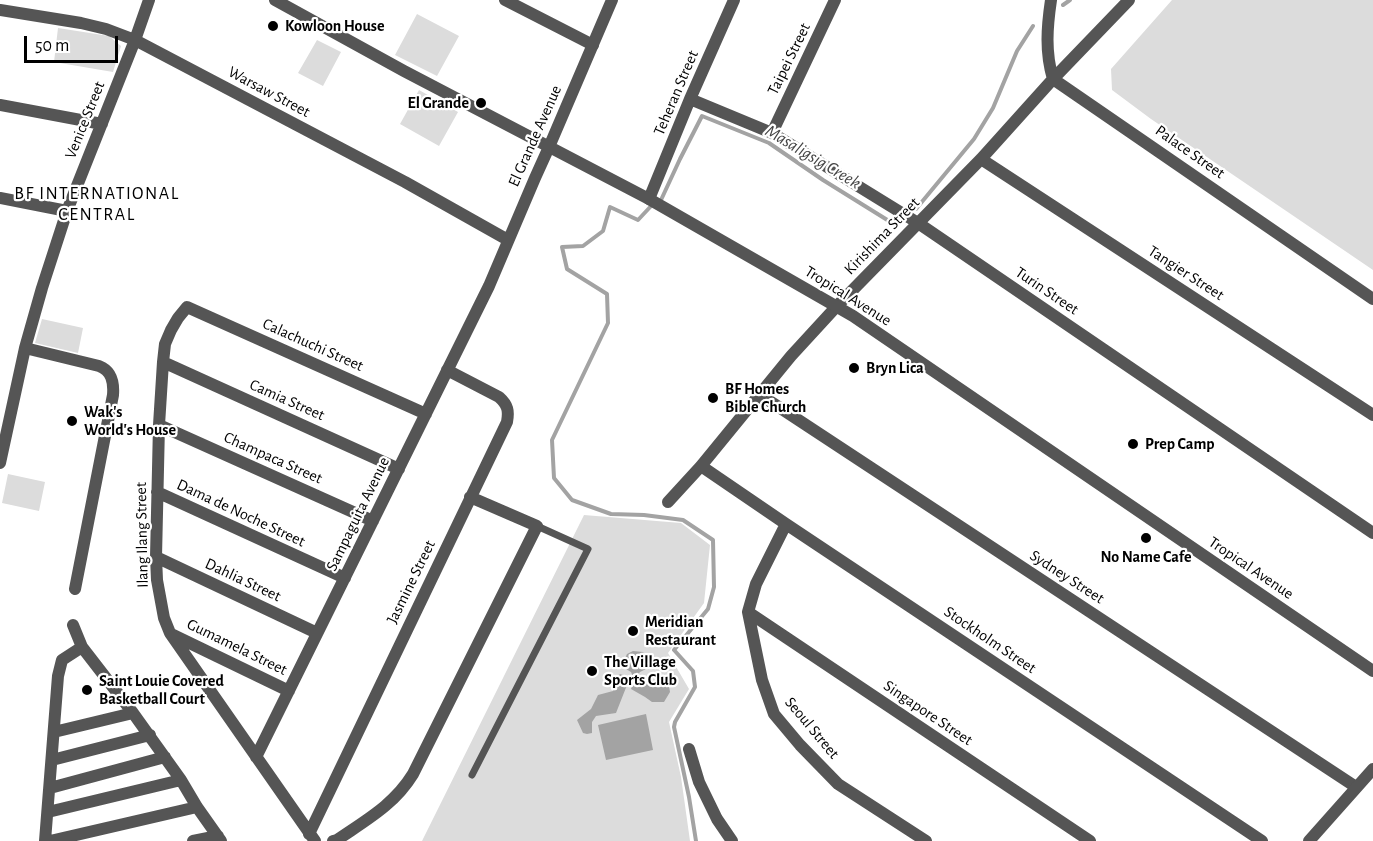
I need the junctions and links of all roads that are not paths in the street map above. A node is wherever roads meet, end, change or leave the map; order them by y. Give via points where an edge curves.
1 (149, 0) edge
2 (275, 0) edge
3 (505, 0) edge
4 (612, 0) edge
5 (734, 0) edge
6 (835, 0) edge
7 (1051, 0) edge
8 (1129, 0) edge
9 (0, 10) edge
10 (135, 40) junction
11 (593, 45) junction
12 (1053, 79) junction
13 (690, 99) junction
14 (0, 105) edge
15 (102, 124) junction
16 (772, 133) junction
17 (549, 147) junction
18 (981, 159) junction
19 (0, 198) edge
20 (649, 199) junction
21 (67, 211) junction
22 (918, 223) junction
23 (508, 240) junction
24 (489, 286) joint
25 (1373, 299) edge
26 (187, 307) joint
27 (836, 307) junction
28 (25, 348) junction
29 (163, 362) junction
30 (447, 370) junction
31 (759, 394) junction
32 (426, 414) junction
33 (1373, 415) edge
34 (159, 425) junction
35 (0, 463) edge
36 (701, 466) junction
37 (399, 469) junction
38 (157, 492) junction
39 (470, 497) junction
40 (668, 502) dead end
41 (373, 520) junction
42 (786, 524) junction
43 (537, 526) junction
44 (1373, 533) edge
45 (156, 557) junction
46 (345, 578) junction
47 (75, 589) dead end
48 (748, 612) junction
49 (72, 625) dead end
50 (170, 633) junction
51 (317, 633) junction
52 (82, 647) junction
53 (1373, 671) edge
54 (289, 691) junction
55 (133, 713) junction
56 (54, 732) junction
57 (150, 735) junction
58 (689, 749) dead end
59 (165, 757) junction
60 (256, 757) junction
61 (52, 760) junction
62 (1373, 769) edge
63 (472, 775) dead end
64 (182, 780) junction
65 (1356, 787) junction
66 (50, 788) junction
67 (197, 807) junction
68 (48, 812) junction
69 (312, 837) edge
70 (220, 838) edge
71 (45, 841) edge
72 (50, 841) edge
73 (193, 841) edge
74 (333, 841) edge
75 (732, 841) edge
76 (926, 841) edge
77 (1090, 841) edge
78 (1262, 841) edge
79 (1309, 841) edge

1 - 10 street, Venice Street
2 - 17 street, Tropical Avenue
3 - 11 street
4 - 11 street, El Grande Avenue
5 - 13 street, Teheran Street
6 - 16 street, Taipei Street
7 - 12 street via 1047,48
8 - 12 street, Kirishima Street
9 - 10 street, Warsaw Street via 81,23
10 - 15 street, Venice Street
10 - 23 street, Warsaw Street
11 - 17 street, El Grande Avenue
12 - 18 street, Kirishima Street
12 - 25 street, Palace Street
13 - 16 street, Turin Street
13 - 20 street, Teheran Street
14 - 15 street
15 - 21 street, Venice Street
16 - 22 street, Turin Street
17 - 20 street, Tropical Avenue
17 - 23 street, El Grande Avenue
18 - 22 street, Kirishima Street
18 - 33 street, Tangier Street
19 - 21 street
20 - 27 street, Tropical Avenue
21 - 28 street, Venice Street
22 - 27 street, Kirishima Street
22 - 44 street, Turin Street
23 - 24 street, El Grande Avenue
24 - 30 street, Sampaguita Avenue
26 - 29 street, Ilang Ilang Street via 171,330
26 - 32 street, Calachuchi Street
27 - 31 street, Kirishima Street
27 - 53 street, Tropical Avenue
28 - 35 street, Venice Street
28 - 47 street via 106,369 114,387
29 - 34 street, Ilang Ilang Street
29 - 37 street, Camia Street
30 - 32 street, Sampaguita Avenue
30 - 39 street, Jasmine Street via 499,397 508,408 507,422
31 - 36 street, Kirishima Street
31 - 65 street, Sydney Street
32 - 37 street, Sampaguita Avenue
34 - 38 street, Ilang Ilang Street
34 - 41 street, Champaca Street
36 - 40 street, Kirishima Street
36 - 42 street, Stockholm Street
37 - 41 street, Sampaguita Avenue
38 - 45 street, Ilang Ilang Street
38 - 46 street, Dama de Noche Street
39 - 43 street
39 - 69 street, Jasmine Street
41 - 46 street, Sampaguita Avenue
42 - 48 street, Seoul Street via 756,584
42 - 78 street, Stockholm Street
43 - 63 lane via 588,549
43 - 74 street via 406,786 384,807
45 - 50 street, Ilang Ilang Street via 159,597
45 - 51 street, Dahlia Street
46 - 51 street, Sampaguita Avenue
48 - 76 street, Seoul Street via 762,680 774,714 838,784
48 - 77 street, Singapore Street
49 - 52 street
50 - 54 street, Gumamela Street
50 - 60 street, Ilang Ilang Street
51 - 54 street, Sampaguita Avenue
52 - 55 street
52 - 56 street via 62,660
54 - 60 street, Sampaguita Avenue
55 - 56 street
55 - 57 street
56 - 61 street
57 - 59 street
57 - 61 street
58 - 75 street via 699,782
59 - 64 street
59 - 66 street
60 - 69 street, Ilang Ilang Street
61 - 66 street
62 - 65 street
64 - 67 street
64 - 68 street
65 - 79 street
66 - 68 street
67 - 70 street
67 - 72 street
68 - 71 street
70 - 73 street

